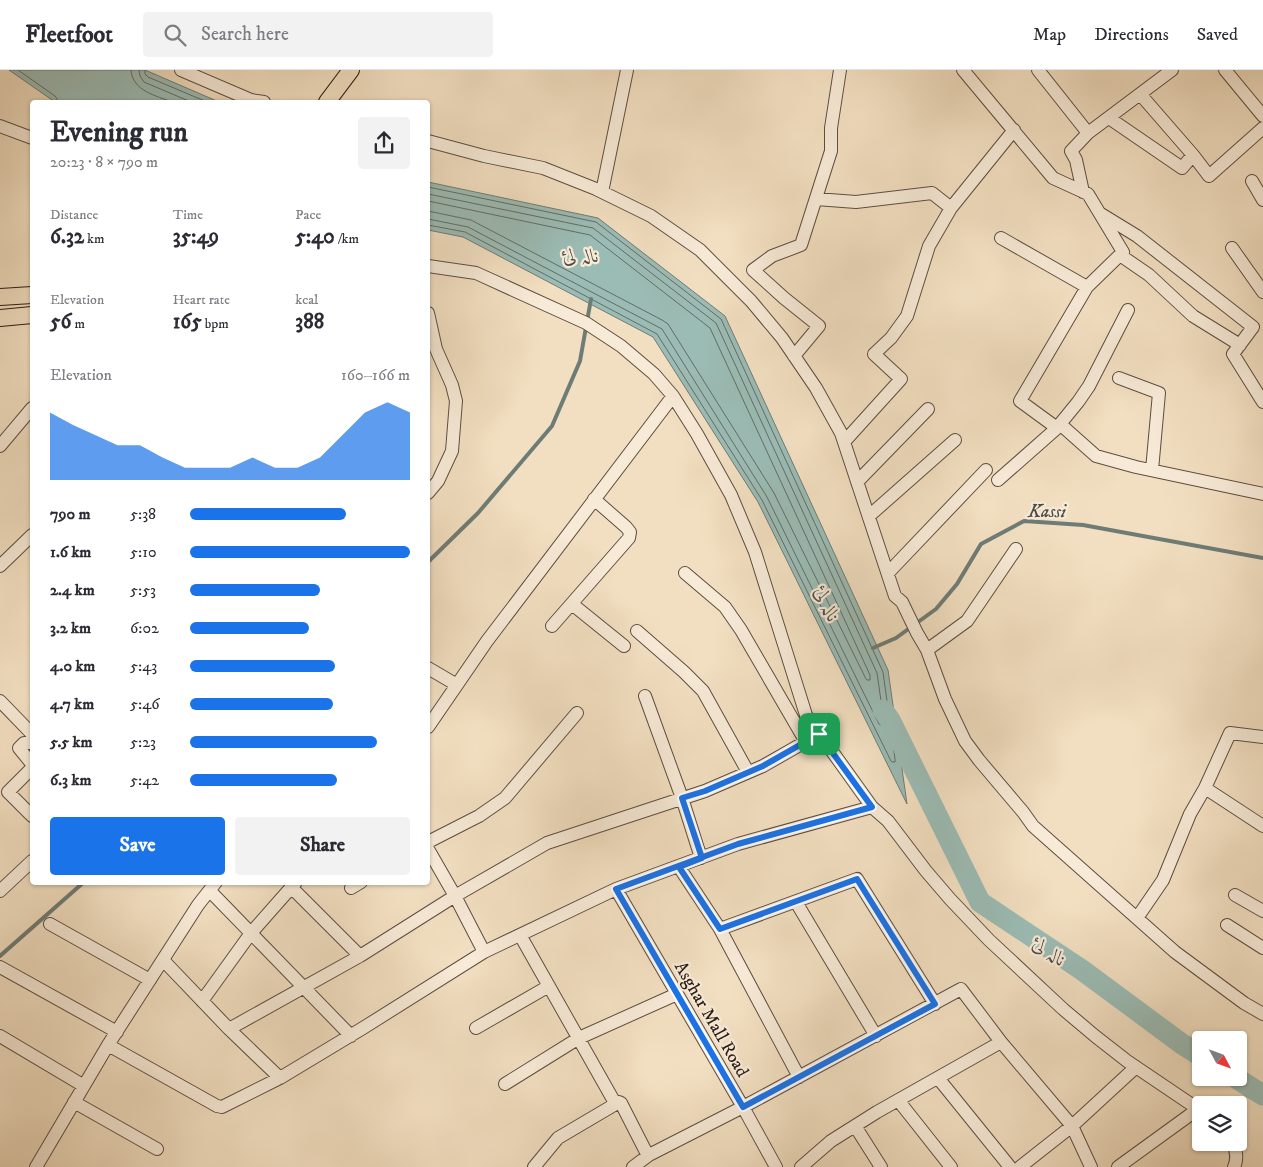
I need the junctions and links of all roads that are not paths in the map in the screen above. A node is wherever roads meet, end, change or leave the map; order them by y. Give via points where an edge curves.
1 (183, 70) edge
2 (350, 70) edge
3 (627, 70) edge
4 (840, 70) edge
5 (963, 70) edge
6 (1039, 70) edge
7 (1051, 70) edge
8 (1172, 70) edge
9 (1226, 70) edge
10 (1140, 94) junction
11 (251, 100) edge
12 (328, 100) edge
13 (1263, 116) edge
14 (1109, 118) junction
15 (0, 126) edge
16 (1263, 128) edge
17 (1014, 130) junction
18 (1088, 133) junction
19 (30, 137) edge
20 (430, 142) edge
21 (1193, 155) junction
22 (1252, 181) dead end
23 (602, 192) junction
24 (1083, 192) junction
25 (816, 199) junction
26 (1263, 200) edge
27 (951, 208) junction
28 (1099, 212) junction
29 (1001, 238) dead end
30 (1232, 248) dead end
31 (1120, 256) junction
32 (430, 266) edge
33 (1087, 287) junction
34 (1263, 292) edge
35 (30, 294) edge
36 (0, 297) edge
37 (1128, 310) dead end
38 (30, 315) edge
39 (0, 318) edge
40 (430, 322) edge
41 (1258, 324) edge
42 (1240, 345) junction
43 (794, 356) junction
44 (1119, 378) dead end
45 (673, 396) junction
46 (1263, 402) edge
47 (928, 409) dead end
48 (30, 410) edge
49 (1059, 426) junction
50 (955, 440) dead end
51 (844, 442) junction
52 (0, 446) edge
53 (986, 470) dead end
54 (1152, 470) junction
55 (998, 480) dead end
56 (858, 482) junction
57 (430, 491) edge
58 (1263, 494) edge
59 (594, 499) junction
60 (869, 516) junction
61 (30, 537) edge
62 (1016, 549) dead end
63 (0, 566) edge
64 (888, 573) junction
65 (685, 574) dead end
66 (572, 604) junction
67 (552, 626) dead end
68 (637, 631) dead end
69 (624, 646) dead end
70 (927, 650) junction
71 (430, 669) edge
72 (457, 685) junction
73 (645, 696) dead end
74 (0, 701) edge
75 (577, 713) dead end
76 (430, 724) edge
77 (30, 732) edge
78 (819, 734) junction
79 (1263, 738) edge
80 (806, 742) junction
81 (30, 743) edge
82 (30, 762) edge
83 (30, 770) edge
84 (748, 772) junction
85 (1205, 788) junction
86 (682, 798) junction
87 (872, 807) junction
88 (30, 814) edge
89 (1263, 826) edge
90 (430, 841) edge
91 (430, 852) edge
92 (702, 858) junction
93 (30, 863) edge
94 (679, 867) junction
95 (2, 884) edge
96 (294, 885) edge
97 (213, 887) edge
98 (616, 889) junction
99 (1235, 895) dead end
100 (455, 896) junction
101 (796, 902) junction
102 (1263, 911) edge
103 (1137, 918) junction
104 (50, 924) dead end
105 (1227, 925) dead end
106 (720, 929) junction
107 (251, 933) junction
108 (520, 935) junction
109 (1263, 948) edge
110 (484, 952) junction
111 (360, 956) junction
112 (162, 960) junction
113 (0, 967) edge
114 (150, 980) junction
115 (549, 986) junction
116 (304, 987) junction
117 (676, 994) junction
118 (202, 1001) junction
119 (935, 1004) junction
120 (1263, 1014) edge
121 (476, 1028) dead end
122 (228, 1029) junction
123 (117, 1032) junction
124 (0, 1036) edge
125 (351, 1036) junction
126 (876, 1036) junction
127 (579, 1038) junction
128 (1001, 1042) junction
129 (108, 1045) junction
130 (1136, 1067) junction
131 (799, 1077) junction
132 (280, 1078) junction
133 (938, 1078) junction
134 (505, 1084) dead end
135 (84, 1086) junction
136 (898, 1100) junction
137 (74, 1102) junction
138 (615, 1103) junction
139 (1192, 1105) edge
140 (743, 1107) junction
141 (1192, 1115) edge
142 (855, 1126) junction
143 (1072, 1126) junction
144 (157, 1149) dead end
145 (1236, 1151) edge
146 (648, 1160) edge
147 (36, 1167) edge
148 (534, 1167) edge
149 (633, 1167) edge
150 (776, 1167) edge
151 (801, 1167) edge
152 (881, 1167) edge
153 (951, 1167) edge
154 (1010, 1167) edge
155 (1020, 1167) edge
156 (1091, 1167) edge
157 (1118, 1167) edge
158 (1234, 1167) edge

1 - 11 street
2 - 12 main road
3 - 23 street
4 - 25 street via 831,128 831,151
5 - 17 street
6 - 7 street via 1045,73
6 - 18 street
8 - 10 street
9 - 13 street
10 - 14 street
10 - 21 street
14 - 18 street
14 - 21 street via 1182,168
15 - 19 street
16 - 21 street via 1209,176
17 - 24 street via 1054,178
17 - 27 street
18 - 24 street via 1070,151 1076,160
20 - 23 street via 543,168
22 - 26 street
23 - 43 street via 651,216 700,250 751,301
24 - 28 street via 1088,194
25 - 27 street via 856,202 932,193
25 - 43 street via 801,245 772,256 753,270 819,326
27 - 51 street via 929,246 907,316 874,354 901,380
28 - 31 street via 1123,252
28 - 41 street
29 - 33 street
30 - 34 street
31 - 33 street
31 - 42 street via 1149,275 1192,316
32 - 45 street via 476,273 586,323 621,346 654,374
33 - 49 street via 1020,401
35 - 36 main road
37 - 49 street via 1089,386
38 - 39 main road
40 - 57 street via 436,349 456,401 452,451
41 - 42 street
42 - 46 street via 1233,354
43 - 51 street via 816,388
44 - 54 street via 1159,393
45 - 59 street
45 - 78 street via 731,495 755,552 806,715
47 - 56 street
48 - 52 street
49 - 54 street via 1096,456
49 - 55 street
50 - 60 street
51 - 56 street
53 - 64 street
54 - 58 street
56 - 60 street
59 - 66 street via 626,527 630,532 629,538
59 - 72 street
60 - 64 street
61 - 63 street
62 - 70 street via 967,621
64 - 70 street via 895,596 902,602
65 - 80 street via 725,608 741,630
66 - 67 street
66 - 69 street
68 - 84 street via 703,691
70 - 103 street via 945,699 965,741 979,760 1033,826
71 - 72 street
72 - 76 street
73 - 86 street
74 - 77 street
75 - 90 street via 505,798 479,816
78 - 80 street
78 - 87 street
79 - 85 street via 1230,733
80 - 84 street
81 - 82 street via 19,748
83 - 88 street via 8,792
84 - 86 street
85 - 89 street
85 - 103 street via 1190,814 1161,884
86 - 92 street
86 - 100 street via 547,843
87 - 92 street via 738,844
87 - 130 street via 888,821 950,899 990,940 1063,1009
91 - 100 street
92 - 94 street
93 - 95 street
94 - 98 street
94 - 106 street
96 - 107 street
96 - 111 street
97 - 107 street
97 - 112 street
98 - 108 street
98 - 117 street, Asghar Mall Road
99 - 102 street
100 - 110 street
100 - 111 street
101 - 106 street
101 - 119 street via 857,879
101 - 126 street
103 - 120 street via 1175,952
104 - 114 street
105 - 109 street
106 - 131 street
107 - 116 street
107 - 118 street
108 - 110 street
108 - 115 street
110 - 125 street
111 - 116 street
112 - 114 street
112 - 118 street
113 - 123 street
114 - 123 street
115 - 121 street
115 - 127 street
116 - 122 street
116 - 125 street
117 - 127 street
117 - 140 street, Asghar Mall Road
118 - 122 street
119 - 126 street
119 - 128 street via 961,989
122 - 132 street
123 - 129 street
124 - 135 street
125 - 132 street
126 - 131 street
127 - 134 street
127 - 138 street
128 - 133 street
128 - 143 street
129 - 132 street via 222,1107
129 - 135 street
130 - 139 street
130 - 143 street
131 - 140 street
133 - 136 street
133 - 154 street
135 - 137 street
136 - 142 street
136 - 153 street
137 - 144 street
137 - 147 street
138 - 146 street via 621,1103
138 - 148 street via 558,1138
140 - 146 street
140 - 150 street, Asghar Mall Road
141 - 157 street
142 - 151 street via 831,1140
142 - 152 street
143 - 155 street
143 - 156 street
145 - 158 street
146 - 149 street

